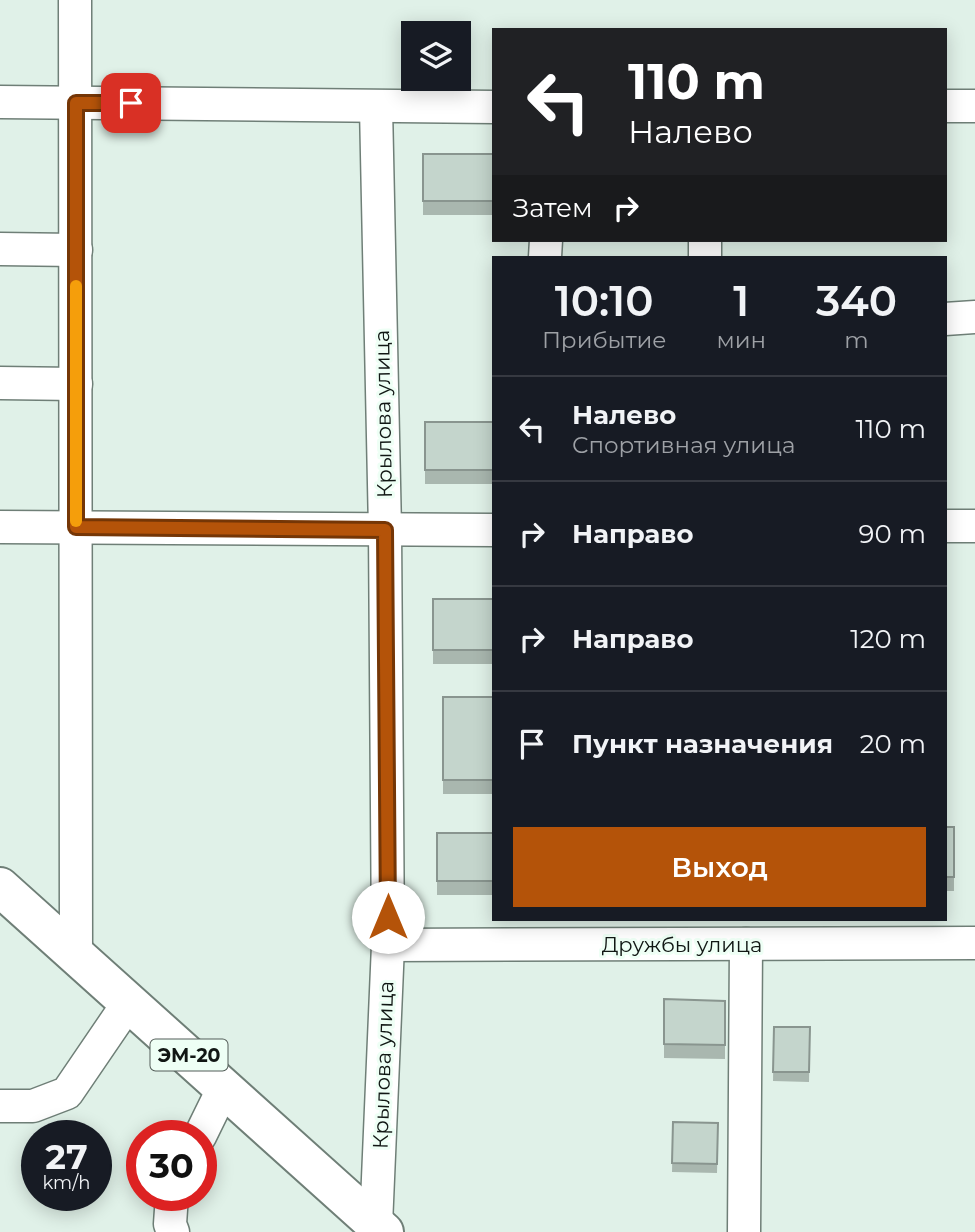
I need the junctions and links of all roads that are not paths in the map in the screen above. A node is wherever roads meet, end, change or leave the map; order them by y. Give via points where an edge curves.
1 (75, 0) edge
2 (0, 102) edge
3 (76, 103) junction
4 (947, 106) edge
5 (975, 106) edge
6 (376, 107) junction
7 (492, 107) edge
8 (0, 249) edge
9 (76, 250) junction
10 (975, 317) edge
11 (947, 319) edge
12 (0, 383) edge
13 (76, 384) junction
14 (947, 526) edge
15 (975, 526) edge
16 (0, 527) edge
17 (76, 527) junction
18 (385, 530) junction
19 (492, 530) edge
20 (0, 887) edge
21 (705, 932) edge
22 (975, 943) edge
23 (746, 944) junction
24 (388, 945) junction
25 (76, 954) junction
26 (129, 1002) junction
27 (224, 1087) junction
28 (0, 1106) edge
29 (208, 1120) edge
30 (171, 1211) edge
31 (380, 1228) edge
32 (173, 1232) edge
33 (744, 1232) edge

1 - 3 street
2 - 3 street
3 - 6 street
3 - 9 street
4 - 5 street
6 - 7 street
6 - 18 street, Крылова улица
8 - 9 street
9 - 13 street
10 - 11 street
12 - 13 street
13 - 17 street
14 - 15 street
16 - 17 street
17 - 18 street
17 - 25 street
18 - 19 street
18 - 24 street, Крылова улица
20 - 25 main road, ЭМ-20
21 - 23 street, Дружбы улица
21 - 24 street, Дружбы улица
22 - 23 street, Дружбы улица
23 - 33 street
24 - 31 street, Крылова улица
25 - 26 main road, ЭМ-20
26 - 27 main road, ЭМ-20
26 - 28 street via 67,1093 33,1106
27 - 29 street
27 - 31 main road, ЭМ-20
30 - 32 street

